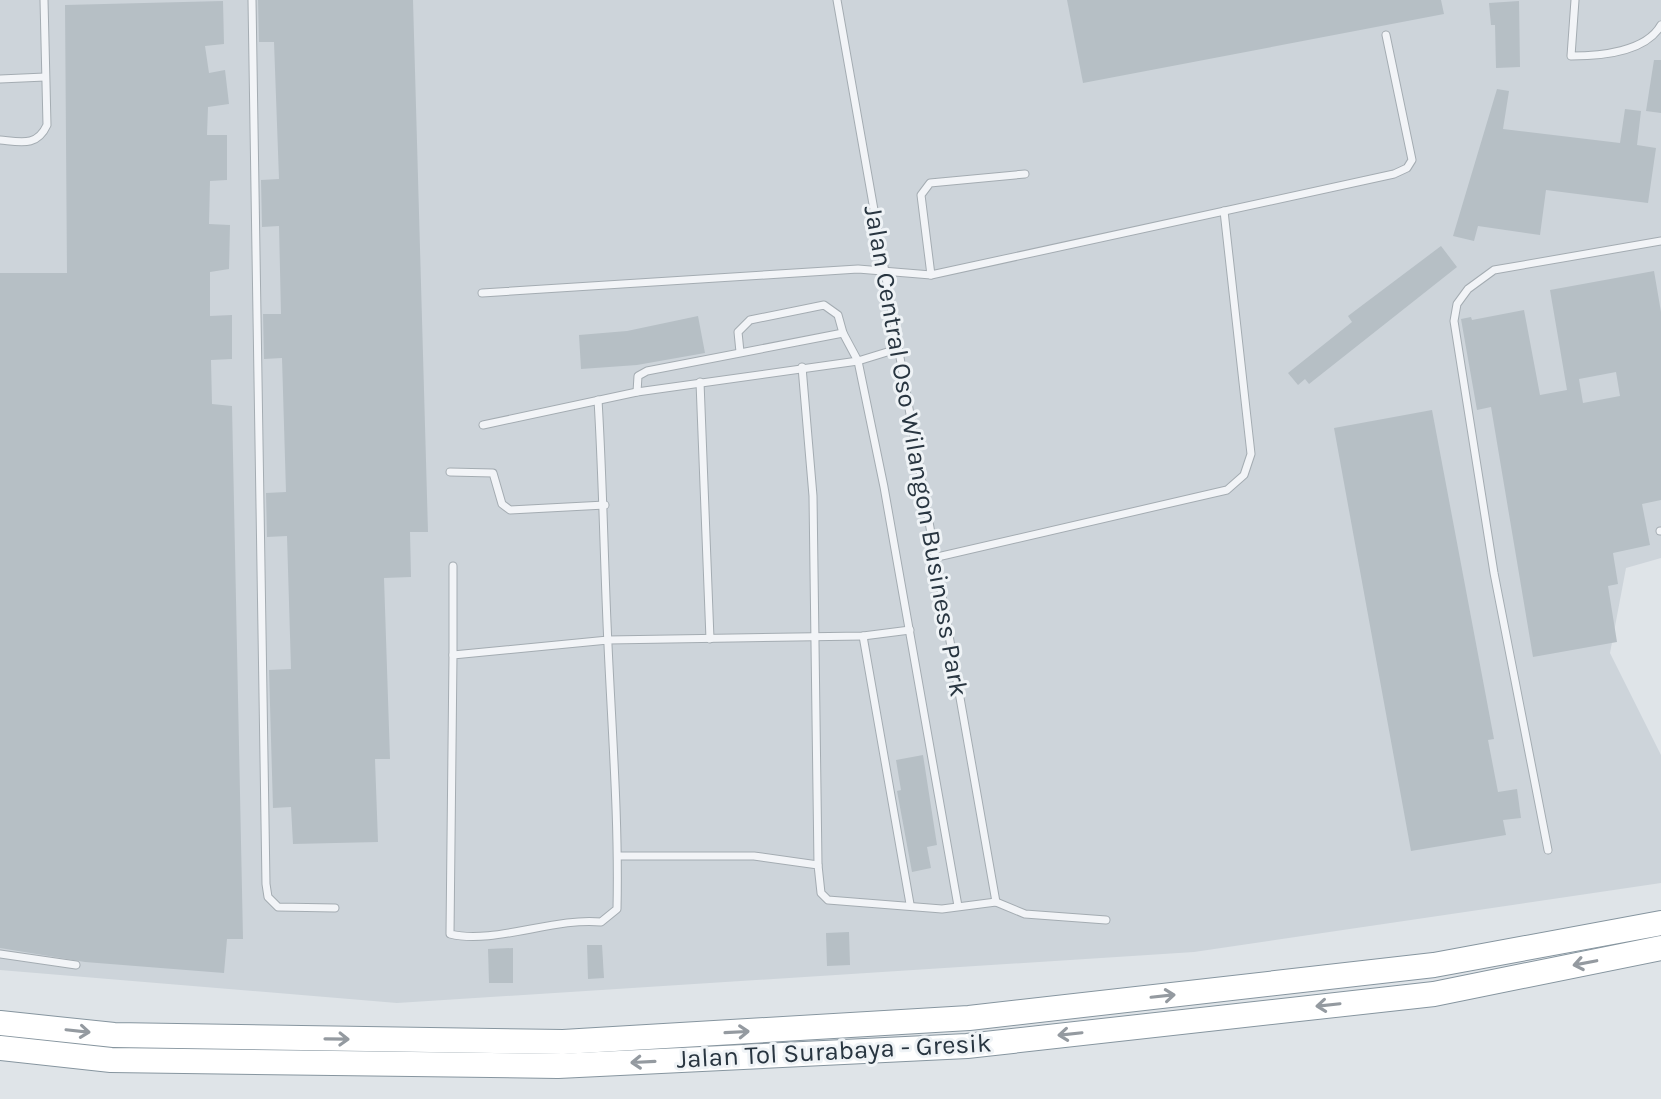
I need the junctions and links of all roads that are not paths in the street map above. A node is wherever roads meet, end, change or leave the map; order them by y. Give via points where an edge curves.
1 (44, 0) edge
2 (252, 0) edge
3 (837, 0) edge
4 (1575, 0) edge
5 (1661, 25) edge
6 (1386, 35) dead end
7 (45, 77) junction
8 (0, 79) edge
9 (0, 140) edge
10 (1025, 174) dead end
11 (1224, 211) junction
12 (1661, 241) edge
13 (884, 269) junction
14 (931, 275) junction
15 (482, 293) dead end
16 (843, 333) junction
17 (897, 349) junction
18 (740, 352) junction
19 (858, 361) junction
20 (802, 367) junction
21 (700, 382) junction
22 (637, 392) junction
23 (598, 400) junction
24 (483, 425) dead end
25 (450, 472) dead end
26 (605, 505) junction
27 (933, 558) junction
28 (453, 566) dead end
29 (910, 630) junction
30 (815, 634) junction
31 (863, 636) junction
32 (710, 639) junction
33 (608, 640) junction
34 (453, 655) junction
35 (1548, 850) dead end
36 (618, 856) junction
37 (818, 865) junction
38 (996, 902) junction
39 (910, 904) junction
40 (958, 906) junction
41 (335, 908) dead end
42 (1106, 920) dead end
43 (1661, 923) edge
44 (1661, 948) edge
45 (0, 954) edge
46 (76, 965) dead end
47 (0, 1023) edge
48 (0, 1048) edge

1 - 7 lane
2 - 41 lane via 266,884 268,897 278,907
3 - 13 lane, Jalan Central Oso Wilangon Business Park
4 - 5 lane via 1571,56 1638,46 1653,38
6 - 11 lane via 1412,160 1407,168
7 - 8 lane
7 - 9 lane via 44,132 30,143
10 - 14 lane via 930,183 921,195
11 - 14 lane
11 - 27 lane via 1251,454 1244,475 1227,490
12 - 35 lane via 1494,270 1457,304 1454,321 1494,573
13 - 14 lane
13 - 15 lane
13 - 17 lane, Jalan Central Oso Wilangon Business Park
16 - 18 lane
16 - 18 lane via 838,315 824,305 750,320 738,332
16 - 19 lane
17 - 19 lane
17 - 27 lane, Jalan Central Oso Wilangon Business Park
18 - 22 lane via 647,371 638,376
19 - 20 lane
19 - 29 lane
20 - 21 lane
20 - 30 lane via 813,496
21 - 22 lane
21 - 32 lane
22 - 23 lane
23 - 24 lane
23 - 26 lane
25 - 26 lane via 493,473 502,504 510,510
26 - 33 lane
27 - 38 lane, Jalan Central Oso Wilangon Business Park
28 - 34 lane
29 - 31 lane
29 - 40 lane
30 - 31 lane
30 - 32 lane
30 - 37 lane
31 - 39 lane
32 - 33 lane
33 - 34 lane
33 - 36 lane
34 - 36 lane via 450,934 601,922 617,909
36 - 37 lane via 754,856
37 - 39 lane via 821,893 828,900
38 - 40 lane
38 - 42 lane via 1025,914
39 - 40 lane
47 -> 43 highway, Jalan Tol Surabaya - Gresik via 114,1035 563,1042 969,1018 1434,965
44 -> 48 highway, Jalan Tol Surabaya - Gresik via 1434,994 967,1046 558,1066 111,1060
45 - 46 lane

